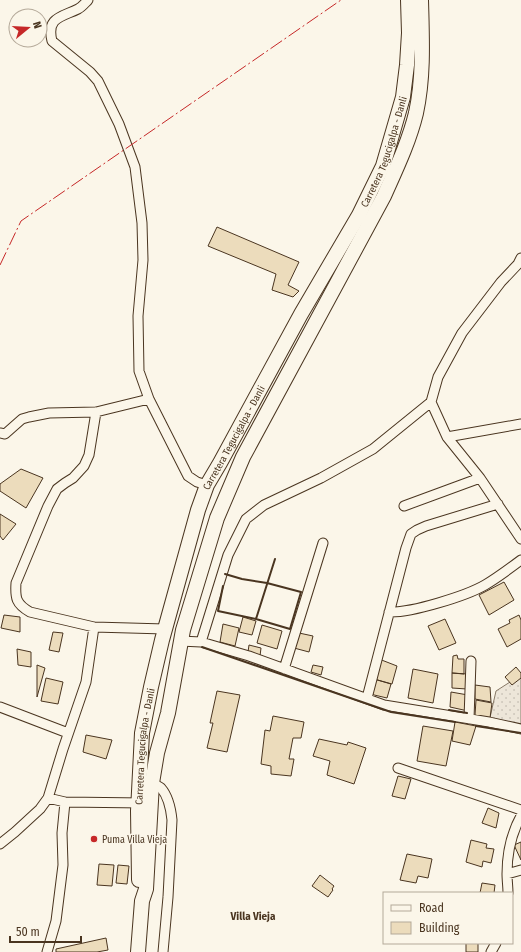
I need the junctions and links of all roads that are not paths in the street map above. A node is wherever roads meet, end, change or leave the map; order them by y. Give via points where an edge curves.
1 (88, 0) edge
2 (408, 0) edge
3 (421, 0) edge
4 (521, 258) edge
5 (149, 399) junction
6 (431, 402) junction
7 (96, 412) junction
8 (521, 424) edge
9 (0, 433) edge
10 (447, 436) junction
11 (480, 478) junction
12 (207, 485) junction
13 (228, 494) junction
14 (498, 504) junction
15 (404, 506) dead end
16 (198, 510) junction
17 (217, 518) junction
18 (521, 539) edge
19 (323, 543) dead end
20 (521, 560) edge
21 (390, 612) junction
22 (94, 627) junction
23 (165, 629) junction
24 (180, 641) junction
25 (200, 642) junction
26 (471, 661) dead end
27 (284, 669) junction
28 (367, 698) junction
29 (0, 707) edge
30 (147, 707) junction
31 (168, 713) junction
32 (469, 719) junction
33 (521, 729) edge
34 (68, 733) junction
35 (142, 733) junction
36 (162, 739) junction
37 (398, 768) dead end
38 (152, 783) junction
39 (48, 798) junction
40 (65, 802) junction
41 (145, 804) junction
42 (521, 810) edge
43 (521, 816) edge
44 (0, 844) edge
45 (521, 870) edge
46 (507, 874) junction
47 (508, 892) edge
48 (47, 952) edge
49 (138, 952) edge
50 (163, 952) edge

1 - 5 street via 80,9 54,20 50,34 52,41 98,81 119,124 135,167 142,223 138,316 139,371
2 - 12 highway, Carretera Tegucigalpa - Danli via 409,33 403,97 383,166 359,216 301,314
3 - 13 highway, Carretera Tegucigalpa - Danli via 421,80 416,113 403,155 384,196 243,457
4 - 6 street via 462,333 438,377
5 - 7 street
5 - 12 street via 188,476
6 - 10 street
6 - 25 street via 373,449 264,505 246,519 228,555
7 - 9 street via 55,413 29,417 5,434
7 - 22 street via 89,455 84,466 58,489 48,506 16,583 18,603 21,607 30,612
8 - 10 street
10 - 11 street
11 - 14 street
11 - 15 street
12 - 13 highway via 207,491 213,497
12 - 16 highway, Carretera Tegucigalpa - Danli
13 - 17 highway, Carretera Tegucigalpa - Danli
14 - 18 street
14 - 21 street via 426,526 412,534
16 - 17 highway via 205,507 213,508
16 - 23 highway, Carretera Tegucigalpa - Danli
17 - 24 highway, Carretera Tegucigalpa - Danli
19 - 27 street
20 - 21 street via 484,586 405,612
21 - 28 street
22 - 23 street
22 - 34 street via 86,682
23 - 30 highway, Carretera Tegucigalpa - Danli
24 - 25 street
24 - 31 highway, Carretera Tegucigalpa - Danli
25 - 27 street
26 - 32 street
27 - 28 street
28 - 32 street via 384,705
29 - 34 street
30 - 31 highway via 150,714 157,718
30 - 35 highway, Carretera Tegucigalpa - Danli
31 - 36 highway, Carretera Tegucigalpa - Danli
32 - 33 street
34 - 39 street
35 - 36 highway via 145,730 153,730
35 - 41 highway, Carretera Tegucigalpa - Danli
36 - 38 highway, Carretera Tegucigalpa - Danli
37 - 42 street
38 - 41 highway, Carretera Tegucigalpa - Danli
38 - 50 street via 161,788 171,810 172,820
39 - 40 street
39 - 44 street via 40,809
40 - 41 street
40 - 48 street via 62,832 63,865 56,921
41 - 49 highway, Carretera Tegucigalpa - Danli
43 - 46 street via 513,831 509,847
45 - 46 street
46 - 47 street

